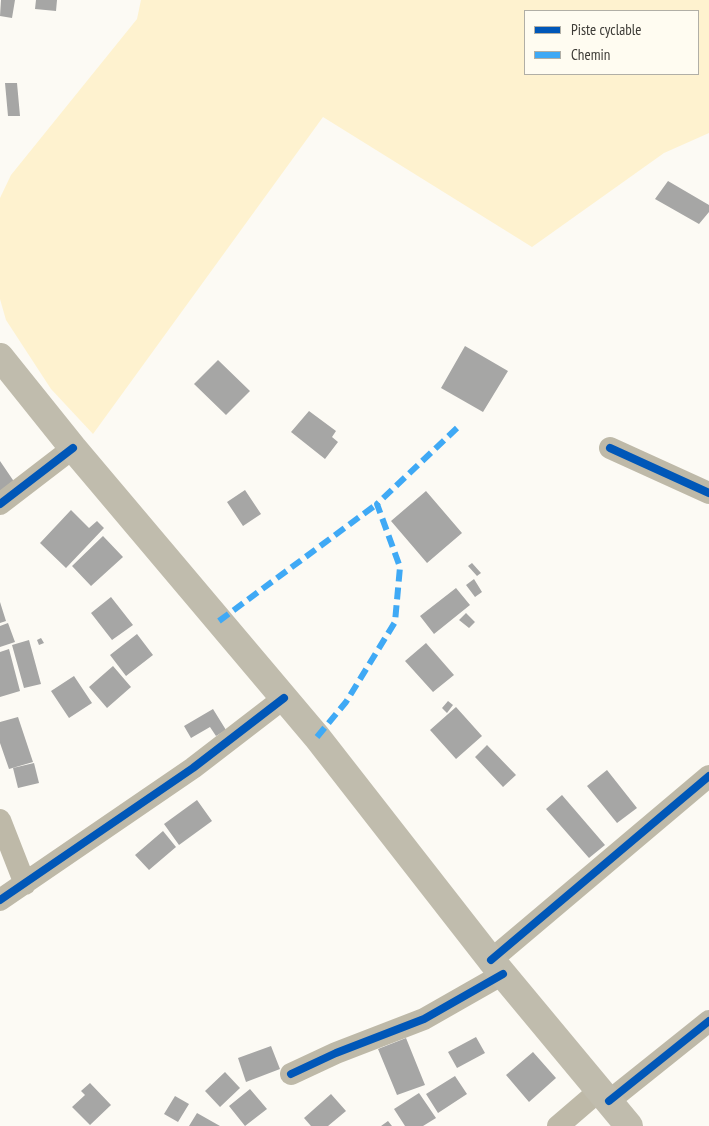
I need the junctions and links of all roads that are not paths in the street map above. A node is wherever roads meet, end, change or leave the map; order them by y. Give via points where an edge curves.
1 (0, 357) edge
2 (72, 448) junction
3 (610, 448) dead end
4 (709, 493) edge
5 (0, 504) edge
6 (284, 698) junction
7 (709, 776) edge
8 (0, 820) edge
9 (25, 884) junction
10 (0, 900) edge
11 (497, 967) junction
12 (709, 1021) edge
13 (291, 1074) dead end
14 (604, 1095) junction
15 (558, 1126) edge
16 (629, 1126) edge

1 - 2 main road
2 - 5 street
2 - 6 main road
3 - 4 street
6 - 9 street via 193,768
6 - 11 main road
7 - 11 street
8 - 9 street
9 - 10 street
11 - 13 street via 424,1019
11 - 14 main road
12 - 14 street
14 - 15 street
14 - 16 main road

